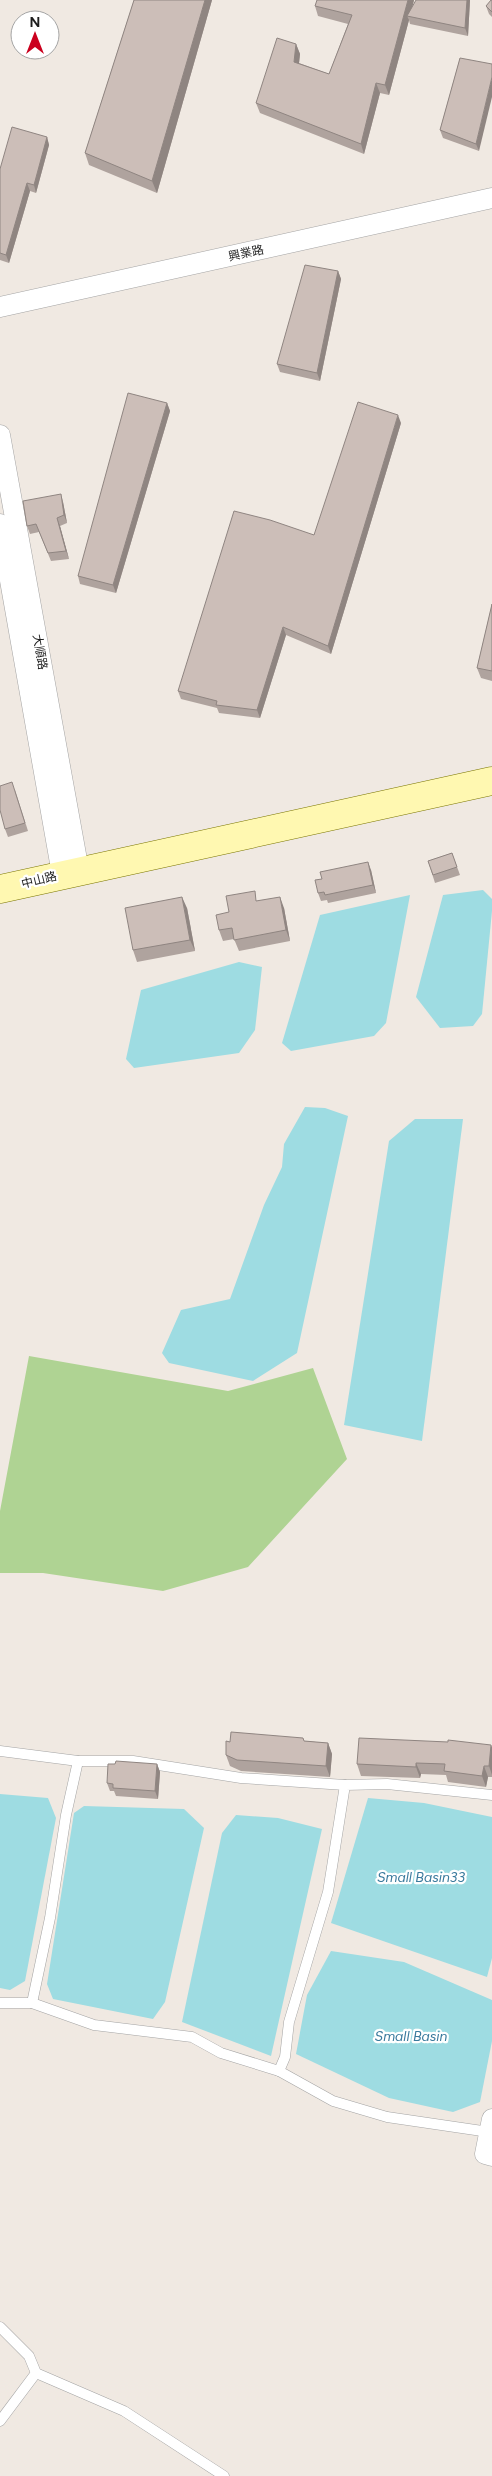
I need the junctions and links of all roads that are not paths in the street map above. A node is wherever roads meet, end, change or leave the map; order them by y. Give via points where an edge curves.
1 (492, 198) edge
2 (0, 307) edge
3 (0, 434) edge
4 (0, 524) edge
5 (492, 781) edge
6 (70, 872) junction
7 (0, 890) edge
8 (0, 1751) edge
9 (78, 1761) junction
10 (345, 1785) junction
11 (492, 1795) edge
12 (0, 2003) edge
13 (32, 2003) junction
14 (279, 2071) junction
15 (491, 2125) edge
16 (490, 2154) edge
17 (0, 2327) edge
18 (36, 2373) junction
19 (0, 2421) edge
20 (224, 2476) edge

1 - 2 street, 興業路
3 - 6 street, 大順路
4 - 6 street, 大順路
5 - 6 main road, 中山路
6 - 7 main road, 中山路
8 - 9 lane
9 - 10 lane via 134,1762 241,1778
9 - 13 lane
10 - 11 lane via 387,1784
10 - 14 lane via 328,1892 289,2022 285,2057
12 - 13 lane
13 - 14 lane via 94,2025 192,2037 221,2053
14 - 15 lane via 333,2101 387,2116
15 - 16 street
17 - 18 lane via 29,2356
18 - 19 lane
18 - 20 lane via 124,2411

